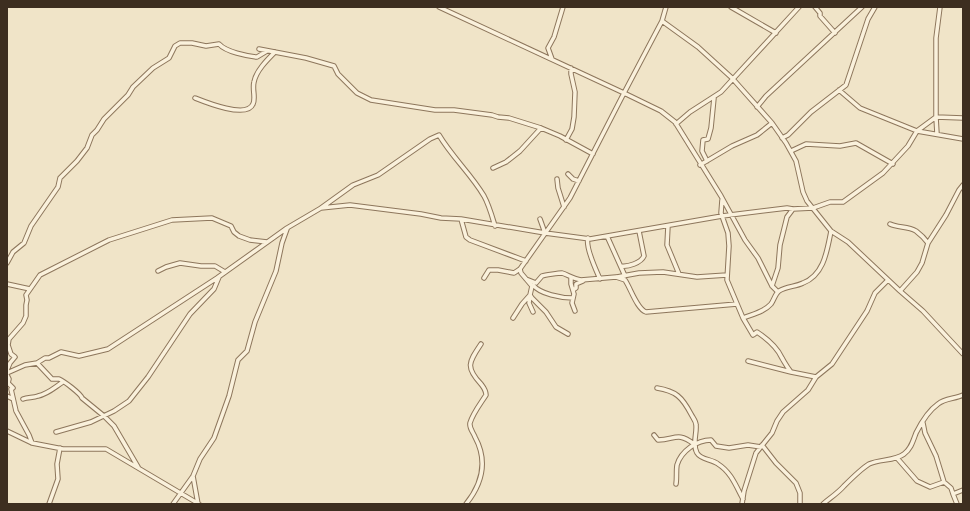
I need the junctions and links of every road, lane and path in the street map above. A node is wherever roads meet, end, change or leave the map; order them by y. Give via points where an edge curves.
1 (439, 7) edge
2 (564, 7) edge
3 (666, 7) edge
4 (731, 7) edge
5 (799, 7) edge
6 (815, 7) edge
7 (862, 7) edge
8 (874, 7) edge
9 (940, 7) edge
10 (662, 21) junction
11 (776, 33) junction
12 (835, 33) junction
13 (259, 49) dead end
14 (267, 51) junction
15 (275, 52) junction
16 (552, 59) junction
17 (571, 68) junction
18 (732, 78) junction
19 (839, 90) junction
20 (624, 93) junction
21 (195, 98) dead end
22 (714, 98) junction
23 (757, 107) junction
24 (936, 117) junction
25 (963, 118) edge
26 (772, 123) junction
27 (676, 124) junction
28 (541, 128) junction
29 (917, 132) junction
30 (937, 134) junction
31 (782, 138) junction
32 (963, 139) edge
33 (566, 140) junction
34 (791, 151) junction
35 (593, 154) junction
36 (707, 161) junction
37 (893, 164) junction
38 (700, 165) junction
39 (494, 168) dead end
40 (568, 174) dead end
41 (557, 179) dead end
42 (579, 181) junction
43 (963, 185) edge
44 (721, 196) junction
45 (564, 207) junction
46 (321, 208) junction
47 (813, 208) junction
48 (793, 210) junction
49 (730, 215) junction
50 (722, 216) junction
51 (461, 219) junction
52 (540, 220) dead end
53 (890, 224) dead end
54 (495, 226) junction
55 (668, 226) junction
56 (287, 228) junction
57 (639, 231) junction
58 (831, 231) junction
59 (545, 234) junction
60 (607, 236) junction
61 (588, 238) junction
62 (267, 242) junction
63 (928, 243) junction
64 (526, 261) junction
65 (7, 263) edge
66 (621, 266) junction
67 (520, 269) junction
68 (158, 271) dead end
69 (225, 272) junction
70 (679, 274) junction
71 (727, 275) junction
72 (219, 276) junction
73 (625, 276) junction
74 (616, 277) junction
75 (484, 278) dead end
76 (572, 278) junction
77 (526, 279) junction
78 (586, 279) junction
79 (600, 279) junction
80 (888, 280) junction
81 (536, 283) junction
82 (7, 284) edge
83 (532, 286) junction
84 (772, 286) junction
85 (30, 289) junction
86 (573, 290) junction
87 (778, 292) junction
88 (900, 292) junction
89 (530, 295) junction
90 (573, 298) junction
91 (737, 304) junction
92 (575, 311) dead end
93 (533, 312) dead end
94 (513, 318) dead end
95 (743, 318) junction
96 (568, 334) dead end
97 (480, 344) dead end
98 (963, 354) edge
99 (748, 361) dead end
100 (37, 363) junction
101 (7, 370) edge
102 (791, 372) junction
103 (7, 374) edge
104 (816, 377) junction
105 (63, 382) junction
106 (657, 388) dead end
107 (963, 395) edge
108 (7, 396) edge
109 (13, 399) junction
110 (23, 399) dead end
111 (104, 416) junction
112 (923, 423) junction
113 (7, 430) edge
114 (56, 432) dead end
115 (654, 435) dead end
116 (32, 443) junction
117 (694, 444) junction
118 (762, 446) junction
119 (60, 448) junction
120 (897, 458) junction
121 (139, 468) junction
122 (193, 476) junction
123 (944, 482) junction
124 (676, 484) dead end
125 (963, 490) edge
126 (181, 494) junction
127 (953, 494) junction
128 (744, 500) junction
129 (49, 504) edge
130 (173, 504) edge
131 (198, 504) edge
132 (466, 504) edge
133 (742, 504) edge
134 (800, 504) edge
135 (823, 504) edge
136 (957, 504) edge

1 - 16 street
2 - 16 street via 548,48
3 - 10 street
4 - 11 street
5 - 11 street
6 - 12 street
7 - 12 street
8 - 19 street via 846,85
9 - 24 street via 936,38
10 - 18 street via 698,47
10 - 20 street
11 - 18 street
12 - 23 street
13 - 14 street
14 - 15 street
14 - 65 street via 257,56 229,51 219,44 206,46 180,43 175,46 169,58 141,79 92,135 87,148 60,178 58,187 31,226 24,243 13,252
15 - 21 street via 258,72 254,82 254,104 251,108 235,110
15 - 28 street via 334,66 338,74 357,93 371,100 435,110 492,115
16 - 17 street
17 - 20 street
17 - 33 street via 575,92 574,117 572,129
18 - 22 street
18 - 23 street
19 - 29 street via 860,108
19 - 31 street
20 - 27 street via 661,111
20 - 35 street
22 - 27 street
22 - 36 street via 712,128 708,139 703,140 702,150
23 - 26 street
24 - 25 street
24 - 29 street
24 - 30 street
26 - 31 street
26 - 36 street via 757,135
27 - 38 street
28 - 33 street
28 - 39 street via 520,151
29 - 30 street
29 - 37 street
30 - 32 street
31 - 34 street
33 - 35 street
34 - 37 street via 806,144 840,146 856,143
34 - 47 street via 799,170 803,192
35 - 42 street
36 - 38 street
37 - 47 street via 843,202 830,202
38 - 44 street
40 - 42 street
41 - 45 street
42 - 45 street
43 - 63 street
44 - 49 street
44 - 50 street
45 - 59 street
46 - 51 street via 350,205
46 - 54 street via 353,185 378,174 439,135 476,184
46 - 56 street
47 - 48 street
47 - 58 street
48 - 49 street via 787,208
48 - 84 street via 787,217 780,245 778,268
49 - 50 street
49 - 84 street via 758,258
50 - 55 street
50 - 71 street via 728,233
51 - 54 street
51 - 64 street via 466,237 470,240
52 - 59 street
53 - 63 street via 917,232
54 - 59 street
55 - 57 street
55 - 70 street via 667,245
56 - 62 street
56 - 122 street via 276,271 247,351 238,360 214,438 200,459
57 - 60 street
57 - 66 street via 643,260
58 - 80 street via 848,242
58 - 87 street via 819,272 803,283
59 - 61 street
59 - 64 street
60 - 61 street
60 - 66 street
61 - 79 street via 586,242
62 - 69 street
62 - 85 street via 239,236 231,226 212,218 172,220 109,240 40,275
63 - 88 street via 917,272
64 - 67 street
66 - 73 street
67 - 75 street via 514,273 489,270
67 - 77 street
68 - 69 street via 180,263 189,266 215,266
69 - 72 street
70 - 71 street via 697,277
70 - 73 street via 663,272
71 - 91 street
72 - 100 street via 108,349 79,356 61,352
72 - 111 street via 214,289 190,314 129,401
73 - 74 street
74 - 79 street
74 - 91 street via 625,280 639,308 646,312
76 - 78 street
76 - 81 street via 557,273 542,276
76 - 86 street
77 - 81 street
77 - 83 street
78 - 79 street
78 - 86 street via 576,284
80 - 88 street
80 - 104 street via 875,293 867,311 832,364
81 - 83 street
82 - 85 street
83 - 89 street
83 - 90 street via 549,295
84 - 87 street
85 - 101 street via 26,295 26,316 9,339 8,345 15,357
86 - 90 street
87 - 95 street via 763,311
88 - 98 street via 923,311
89 - 93 street via 529,303
89 - 94 street
89 - 96 street via 556,327
90 - 92 street
91 - 95 street
95 - 102 street via 753,335 757,332 770,342
97 - 132 street via 469,365 474,378 486,391 470,423 480,449 482,476
99 - 102 street
100 - 103 street via 25,365
100 - 105 street via 52,379 60,379
102 - 104 street
103 - 109 street via 8,383 13,388
104 - 118 street via 808,390 783,412
105 - 110 street via 47,393
105 - 111 street via 81,394 82,398
106 - 117 street via 670,390 679,395 686,404 696,424
107 - 112 street via 936,405
108 - 109 street
109 - 116 street via 16,411
111 - 114 street
111 - 121 street via 114,426
112 - 120 street via 910,447
112 - 123 street
113 - 116 street
115 - 117 street via 658,440 676,436 686,438
116 - 119 street
117 - 118 street via 711,440 716,446 729,448
117 - 124 street via 678,464
117 - 128 street via 697,453 704,459 718,463 732,476
118 - 128 street via 756,453 744,491
118 - 134 street via 796,483 800,493
119 - 121 street via 106,449
119 - 129 street via 58,479
120 - 123 street via 917,481 930,487
120 - 135 street via 880,460 868,465
121 - 126 street
122 - 126 street
122 - 131 street
123 - 127 street
125 - 127 street
126 - 130 street
126 - 131 street
127 - 136 street
128 - 133 street

